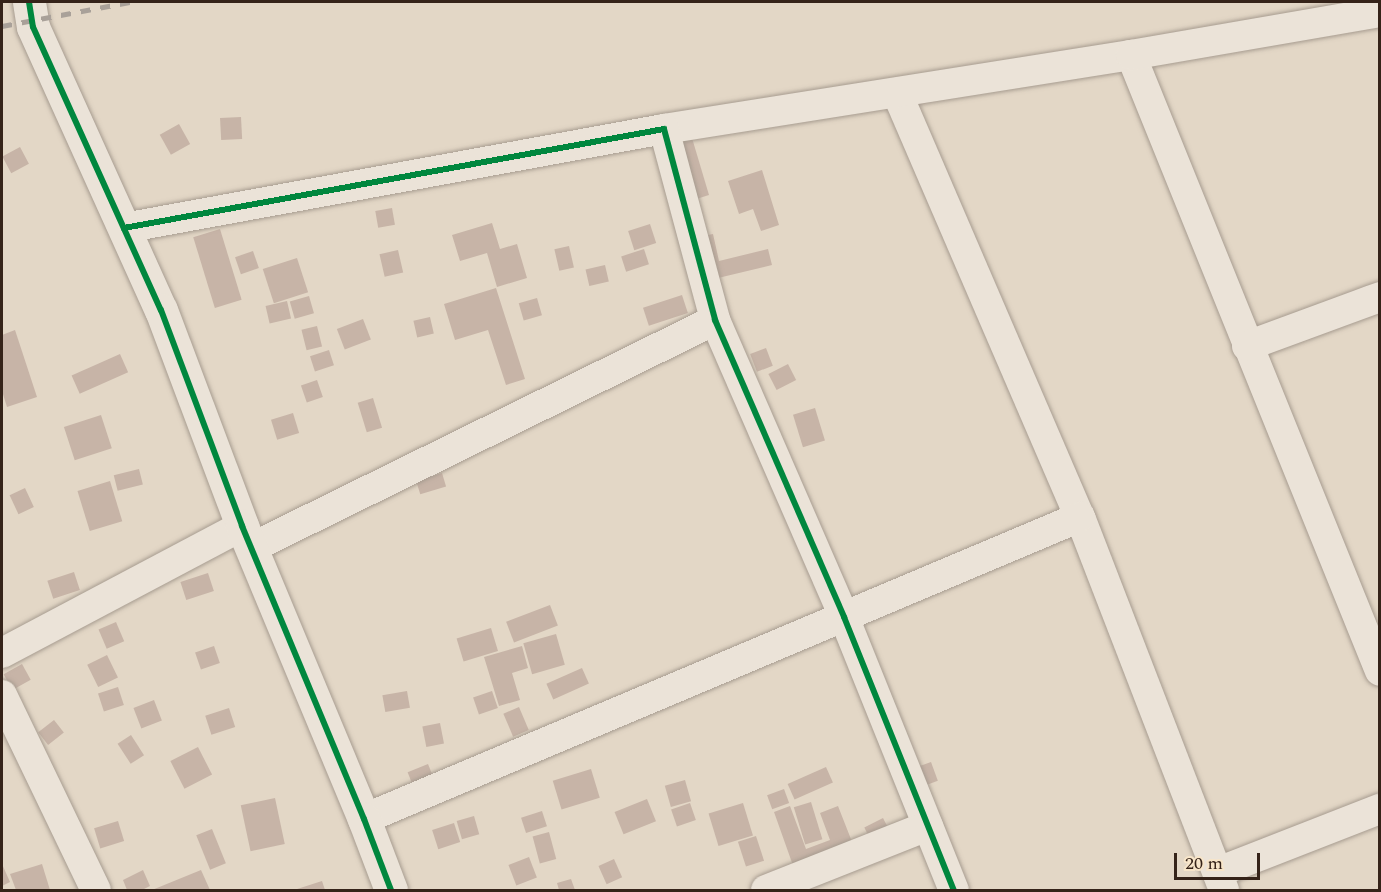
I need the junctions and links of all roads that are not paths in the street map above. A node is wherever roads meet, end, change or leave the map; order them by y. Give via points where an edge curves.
1 (29, 2) edge
2 (1380, 12) edge
3 (1131, 55) junction
4 (897, 93) junction
5 (664, 129) junction
6 (124, 228) junction
7 (1380, 297) edge
8 (715, 320) junction
9 (1246, 346) junction
10 (1080, 517) junction
11 (246, 537) junction
12 (844, 617) junction
13 (2, 653) edge
14 (1380, 671) edge
15 (2, 695) edge
16 (1380, 808) edge
17 (364, 819) junction
18 (928, 826) junction
19 (1221, 881) edge
20 (96, 891) edge
21 (391, 891) edge
22 (766, 891) edge
23 (954, 891) edge

1 - 6 street via 33,27
2 - 3 street
3 - 4 street
3 - 9 street
4 - 5 street
4 - 10 street
5 - 6 street
5 - 8 street
6 - 11 street via 160,310
7 - 9 street
8 - 11 street
8 - 12 street
9 - 14 street
10 - 12 street
10 - 19 street
11 - 13 street
11 - 17 street
12 - 17 street
12 - 18 street
15 - 20 street
16 - 19 street
17 - 21 street
18 - 22 street
18 - 23 street

